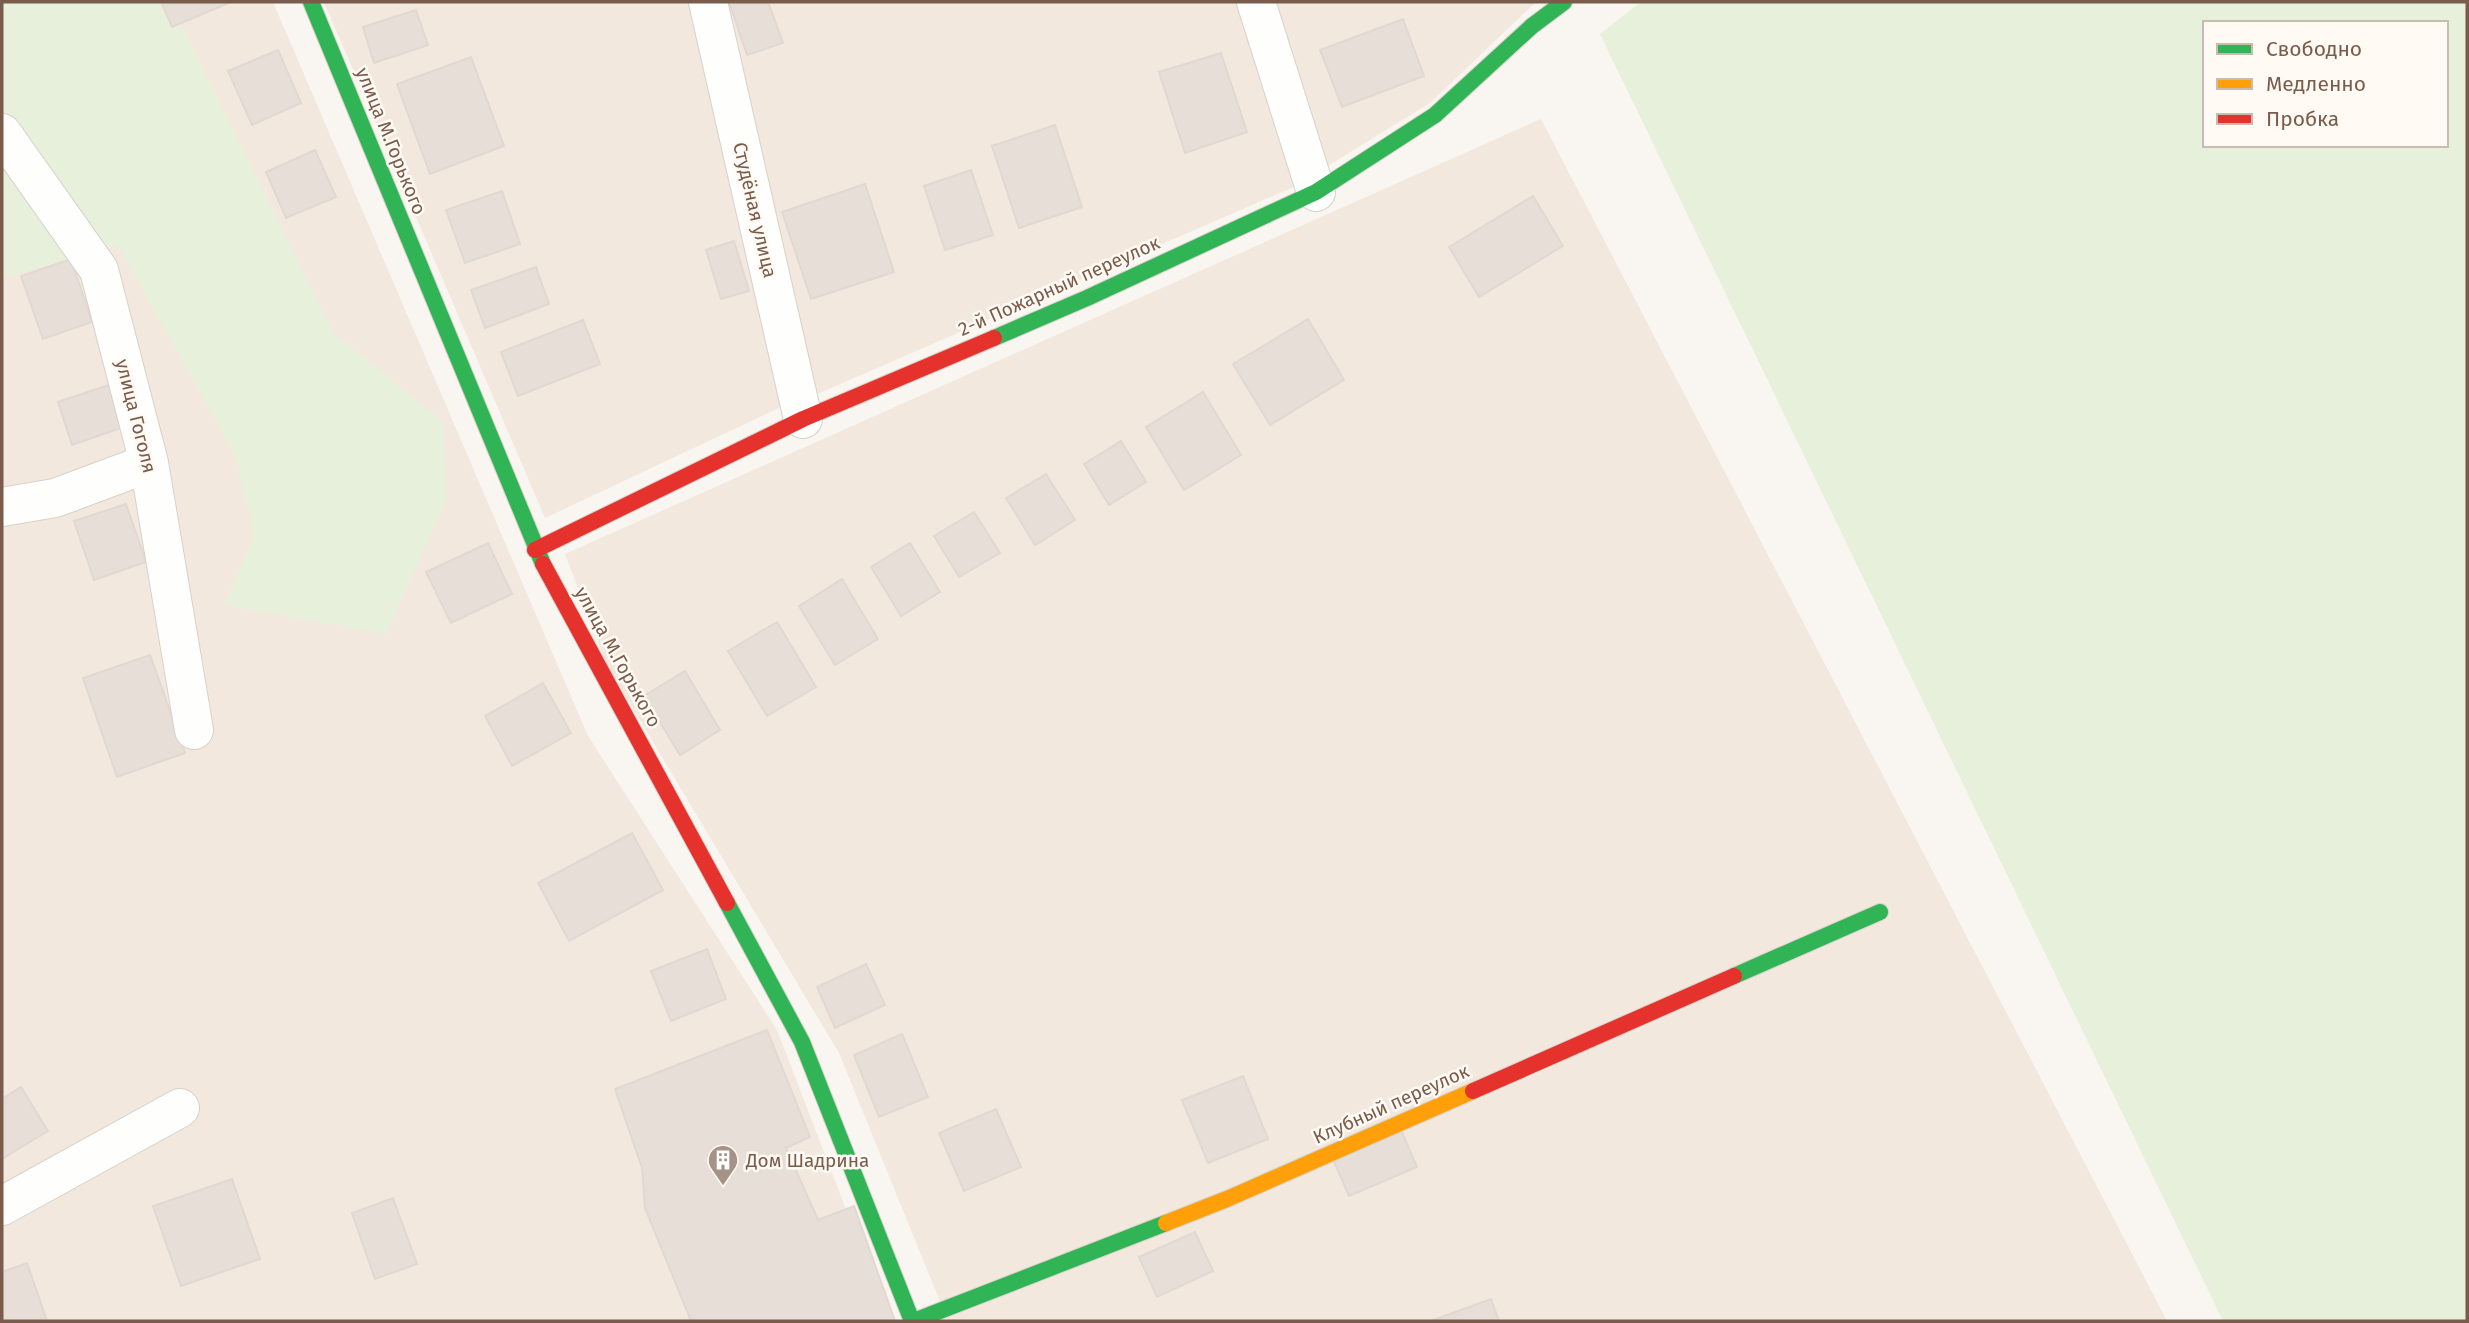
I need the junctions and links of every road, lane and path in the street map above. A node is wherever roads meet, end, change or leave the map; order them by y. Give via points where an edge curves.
1 (311, 2) edge
2 (708, 2) edge
3 (1256, 2) edge
4 (1564, 2) edge
5 (2, 133) edge
6 (1316, 192) junction
7 (803, 419) junction
8 (149, 463) junction
9 (2, 507) edge
10 (536, 550) junction
11 (194, 730) dead end
12 (1880, 912) dead end
13 (180, 1108) dead end
14 (2, 1206) edge
15 (913, 1321) edge

1 - 10 street, улица М.Горького
2 - 7 street, Студёная улица
3 - 6 street
4 - 6 street, 2-й Пожарный переулок via 1435,115
5 - 8 street, улица Гоголя via 99,270
6 - 7 street, 2-й Пожарный переулок via 1087,298
7 - 10 street, 2-й Пожарный переулок
8 - 9 street via 55,498
8 - 11 street, улица Гоголя
10 - 15 street, улица М.Горького via 802,1042
12 - 15 street, Клубный переулок via 1227,1199
13 - 14 street

